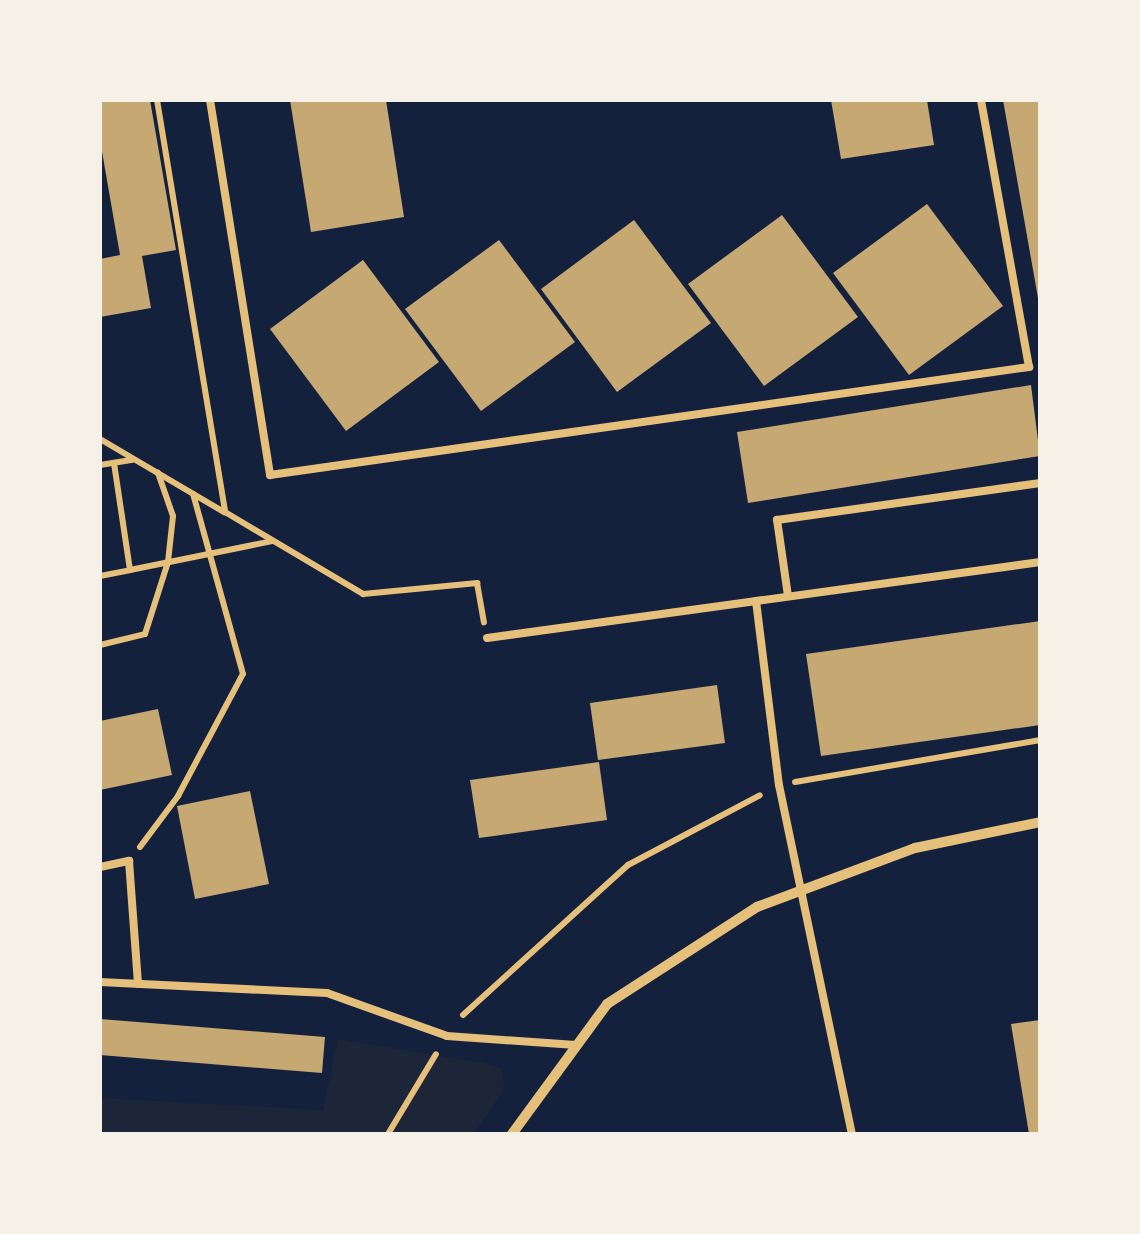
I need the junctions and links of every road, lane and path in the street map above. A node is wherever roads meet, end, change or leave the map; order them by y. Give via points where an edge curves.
1 (210, 100) edge
2 (980, 100) edge
3 (100, 439) edge
4 (136, 460) junction
5 (114, 463) junction
6 (100, 465) edge
7 (158, 473) junction
8 (1040, 482) edge
9 (194, 494) junction
10 (225, 512) dead end
11 (272, 540) dead end
12 (207, 554) junction
13 (168, 562) junction
14 (1040, 562) edge
15 (130, 570) junction
16 (100, 576) edge
17 (788, 596) junction
18 (756, 601) junction
19 (487, 638) dead end
20 (100, 646) edge
21 (1040, 740) edge
22 (779, 785) junction
23 (1040, 822) edge
24 (130, 861) junction
25 (100, 868) edge
26 (806, 889) junction
27 (100, 982) edge
28 (138, 984) junction
29 (446, 1036) junction
30 (576, 1045) junction
31 (388, 1134) edge
32 (512, 1134) edge
33 (852, 1134) edge

1 - 2 lane via 270,475 1029,367
3 - 4 path
4 - 5 path
4 - 7 path
5 - 6 path
5 - 15 path
7 - 9 path
7 - 13 path via 173,516
8 - 17 lane via 776,520
9 - 10 path
9 - 12 path
11 - 12 path
12 - 13 path
12 - 24 path via 244,674 178,796
13 - 15 path
13 - 20 path via 145,634
14 - 17 lane
15 - 16 path
17 - 18 lane
18 - 19 lane
18 - 22 lane
21 - 22 path
22 - 26 lane
22 - 29 path via 628,865
23 - 26 street via 915,848
24 - 25 lane
24 - 28 lane
26 - 30 street via 757,907 607,1004
26 - 33 lane
27 - 28 lane
28 - 29 lane via 328,993
29 - 30 lane
29 - 31 path
30 - 32 street

